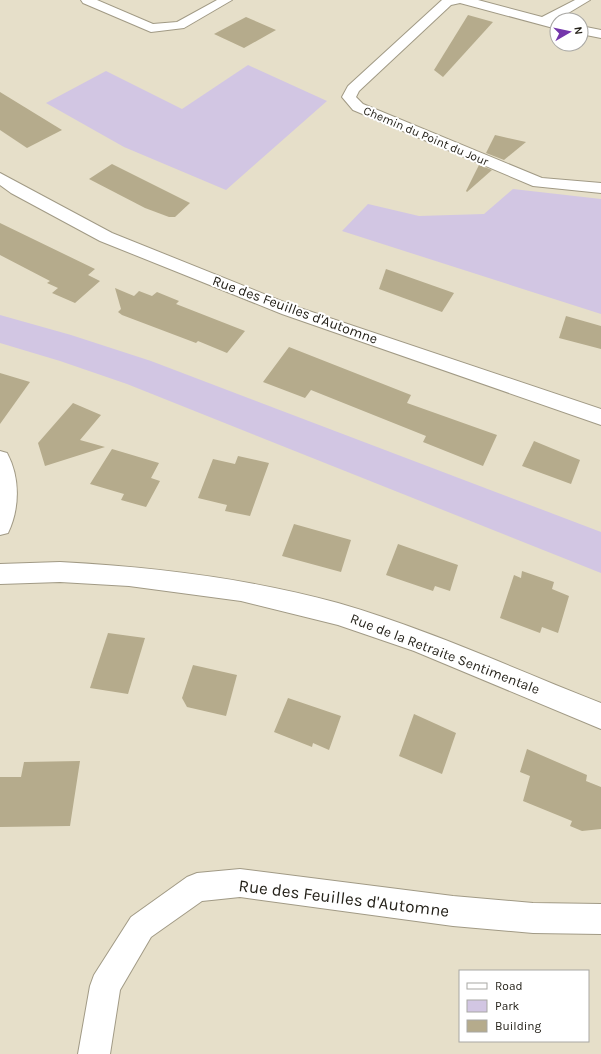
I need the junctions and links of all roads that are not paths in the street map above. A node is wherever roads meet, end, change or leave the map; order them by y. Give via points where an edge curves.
1 (87, 0) edge
2 (226, 0) edge
3 (456, 0) edge
4 (464, 0) edge
5 (584, 0) edge
6 (543, 22) junction
7 (549, 23) edge
8 (589, 32) edge
9 (601, 34) edge
10 (0, 178) edge
11 (601, 188) edge
12 (601, 417) edge
13 (0, 459) edge
14 (0, 526) edge
15 (0, 574) edge
16 (601, 716) edge
17 (601, 919) edge
18 (94, 1054) edge

1 - 2 street via 150,28 180,25
3 - 11 street, Chemin du Point du Jour via 447,2 353,89 349,98 358,107 539,183
4 - 6 street
5 - 6 street
6 - 7 street
8 - 9 street
10 - 12 street, Rue des Feuilles d'Automne via 17,190 106,237 288,310
13 - 14 street via 6,497
15 - 16 street, Rue de la Retraite Sentimentale via 60,572 129,576 242,591 338,614 417,641
17 - 18 street, Rue des Feuilles d'Automne via 533,918 453,911 240,883 197,887 141,927 105,986

